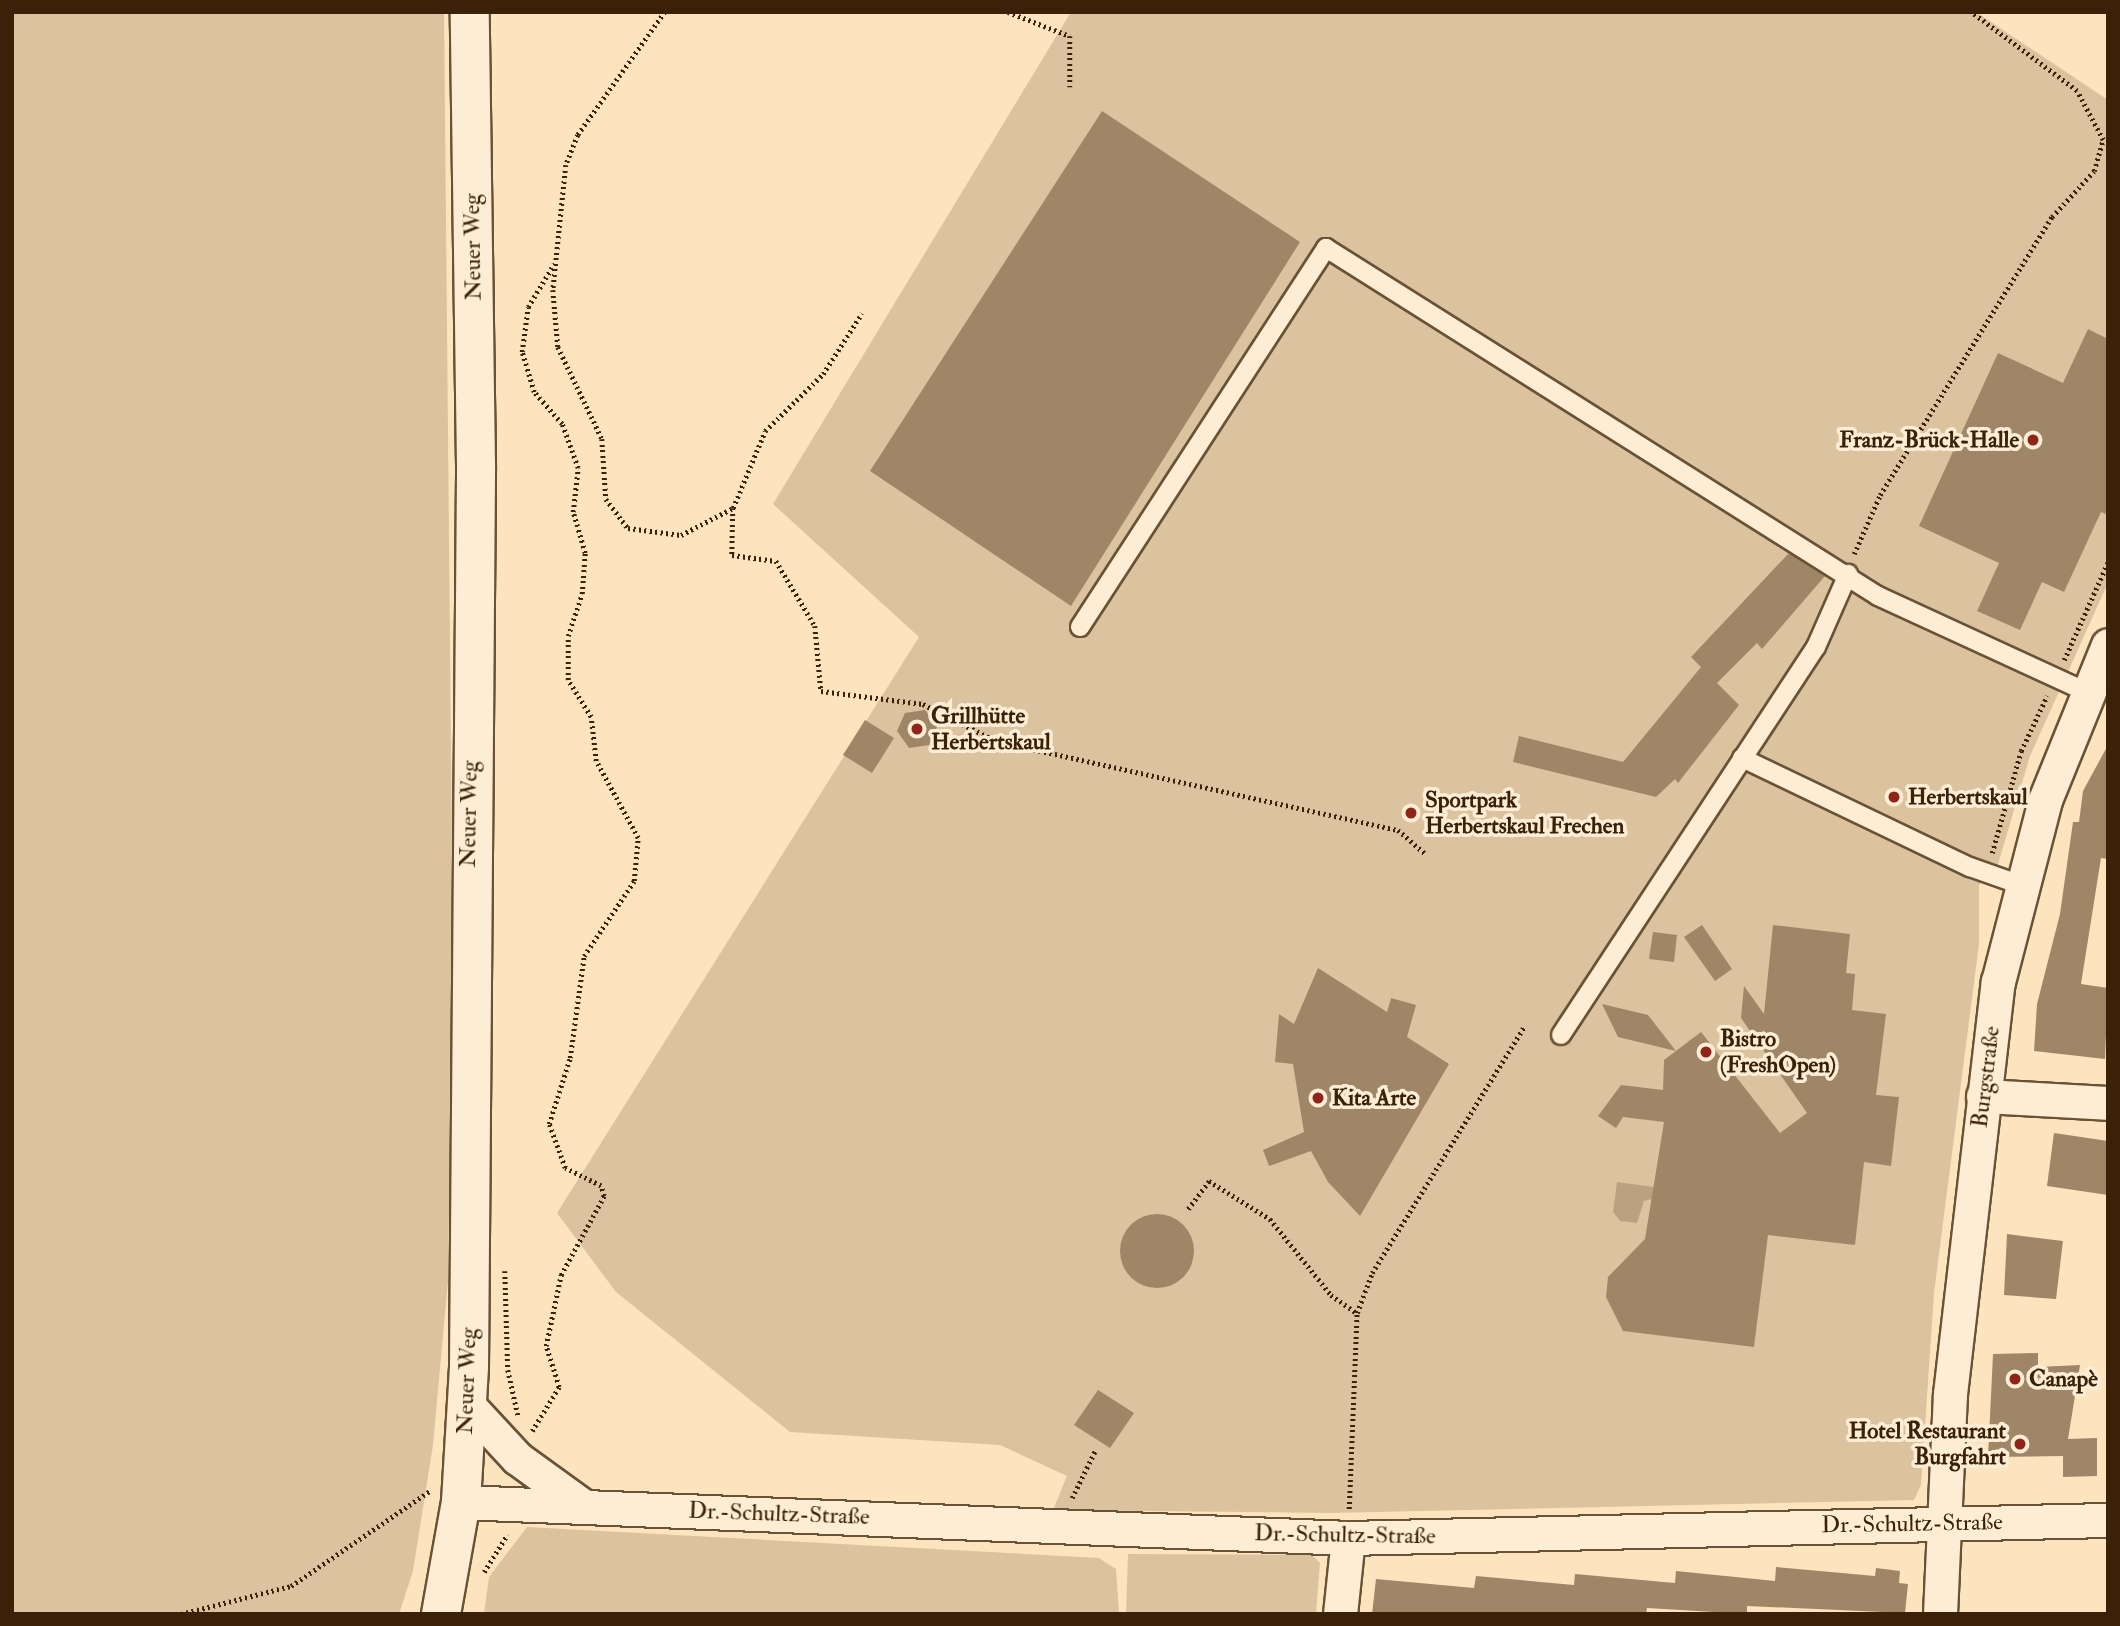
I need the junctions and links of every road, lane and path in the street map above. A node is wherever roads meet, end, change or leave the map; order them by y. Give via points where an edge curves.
1 (470, 12) edge
2 (666, 12) edge
3 (1008, 12) edge
4 (1970, 12) edge
5 (1070, 87) dead end
6 (555, 263) junction
7 (862, 313) dead end
8 (733, 508) junction
9 (2108, 562) edge
10 (1848, 574) junction
11 (1080, 627) dead end
12 (2108, 645) edge
13 (2055, 678) junction
14 (2087, 692) junction
15 (1742, 758) junction
16 (1423, 853) dead end
17 (1986, 873) junction
18 (2021, 885) junction
19 (1525, 1025) dead end
20 (1561, 1035) dead end
21 (1983, 1096) junction
22 (2108, 1102) edge
23 (1188, 1209) dead end
24 (1357, 1312) junction
25 (467, 1404) junction
26 (528, 1433) dead end
27 (1095, 1451) dead end
28 (461, 1502) junction
29 (583, 1506) junction
30 (2108, 1520) edge
31 (1944, 1525) junction
32 (1068, 1527) junction
33 (1348, 1538) junction
34 (181, 1614) edge
35 (442, 1614) edge
36 (1340, 1614) edge
37 (1940, 1614) edge

1 - 25 main road, Neuer Weg via 476,465
2 - 6 path via 578,135 566,165
3 - 5 path via 1070,36
4 - 10 path via 2077,91 2103,140 2094,171 2052,217 1880,495
6 - 8 path via 558,347 602,439 606,499 628,528 681,535
6 - 26 path via 528,307 522,352 534,392 562,424 578,468 573,512 585,552 582,594 568,636 568,680 590,717 596,761 638,838 634,881 584,956 570,1058 549,1124 565,1168 601,1186 604,1196 561,1275 546,1346 559,1387 538,1427
7 - 8 path via 823,374 765,431
8 - 16 path via 732,555 776,561 815,626 821,691 923,704 996,741 1398,830
9 - 13 path
10 - 11 lane via 1326,248
10 - 13 lane via 1878,596
10 - 15 lane via 1816,647
12 - 14 street, Burgstraße
13 - 14 lane
13 - 17 path via 2021,751
14 - 18 street, Burgstraße
15 - 17 lane
15 - 20 lane
17 - 18 lane
18 - 21 street, Burgstraße via 1998,982
19 - 24 path via 1372,1273
21 - 22 street
21 - 31 street, Burgstraße via 1950,1394
23 - 24 path via 1209,1181 1270,1219 1331,1295
24 - 33 path
25 - 28 main road, Neuer Weg
25 - 29 street via 517,1458
27 - 32 path via 1073,1494
28 - 29 street, Dr.-Schultz-Straße
28 - 34 path via 426,1490 291,1586
28 - 35 main road, Neuer Weg
29 - 32 street, Dr.-Schultz-Straße
30 - 31 street, Dr.-Schultz-Straße
31 - 33 street, Dr.-Schultz-Straße
31 - 37 street, Burgstraße
32 - 33 street, Dr.-Schultz-Straße
33 - 36 street

